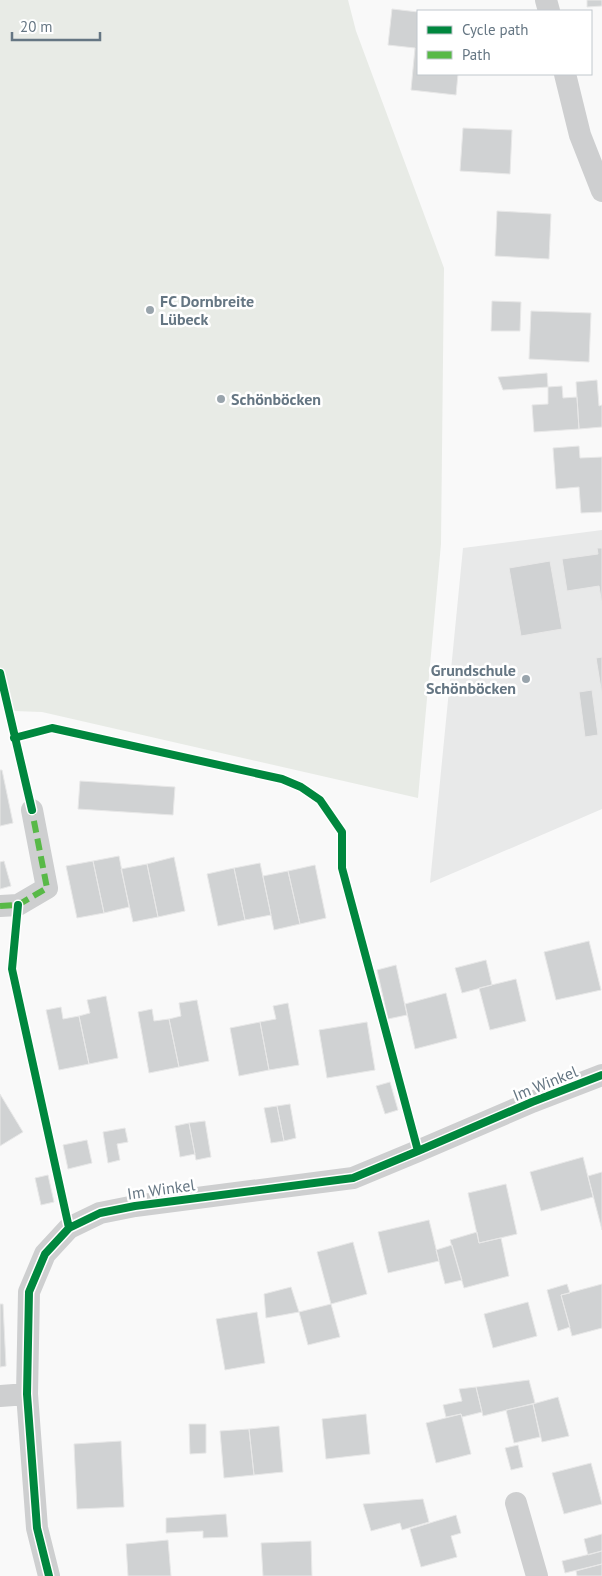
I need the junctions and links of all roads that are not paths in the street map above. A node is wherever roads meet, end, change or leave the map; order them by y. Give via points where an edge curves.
1 (565, 75) edge
2 (602, 191) edge
3 (32, 810) dead end
4 (0, 906) edge
5 (602, 1075) edge
6 (27, 1394) junction
7 (0, 1396) edge
8 (516, 1503) dead end
9 (49, 1576) edge
10 (537, 1576) edge

1 - 2 street via 580,135
3 - 4 street via 47,888 18,905
5 - 6 street, Im Winkel via 353,1178 134,1206 100,1213 68,1228 45,1254 29,1292
6 - 7 street
6 - 9 street, Im Winkel via 37,1528
8 - 10 street

